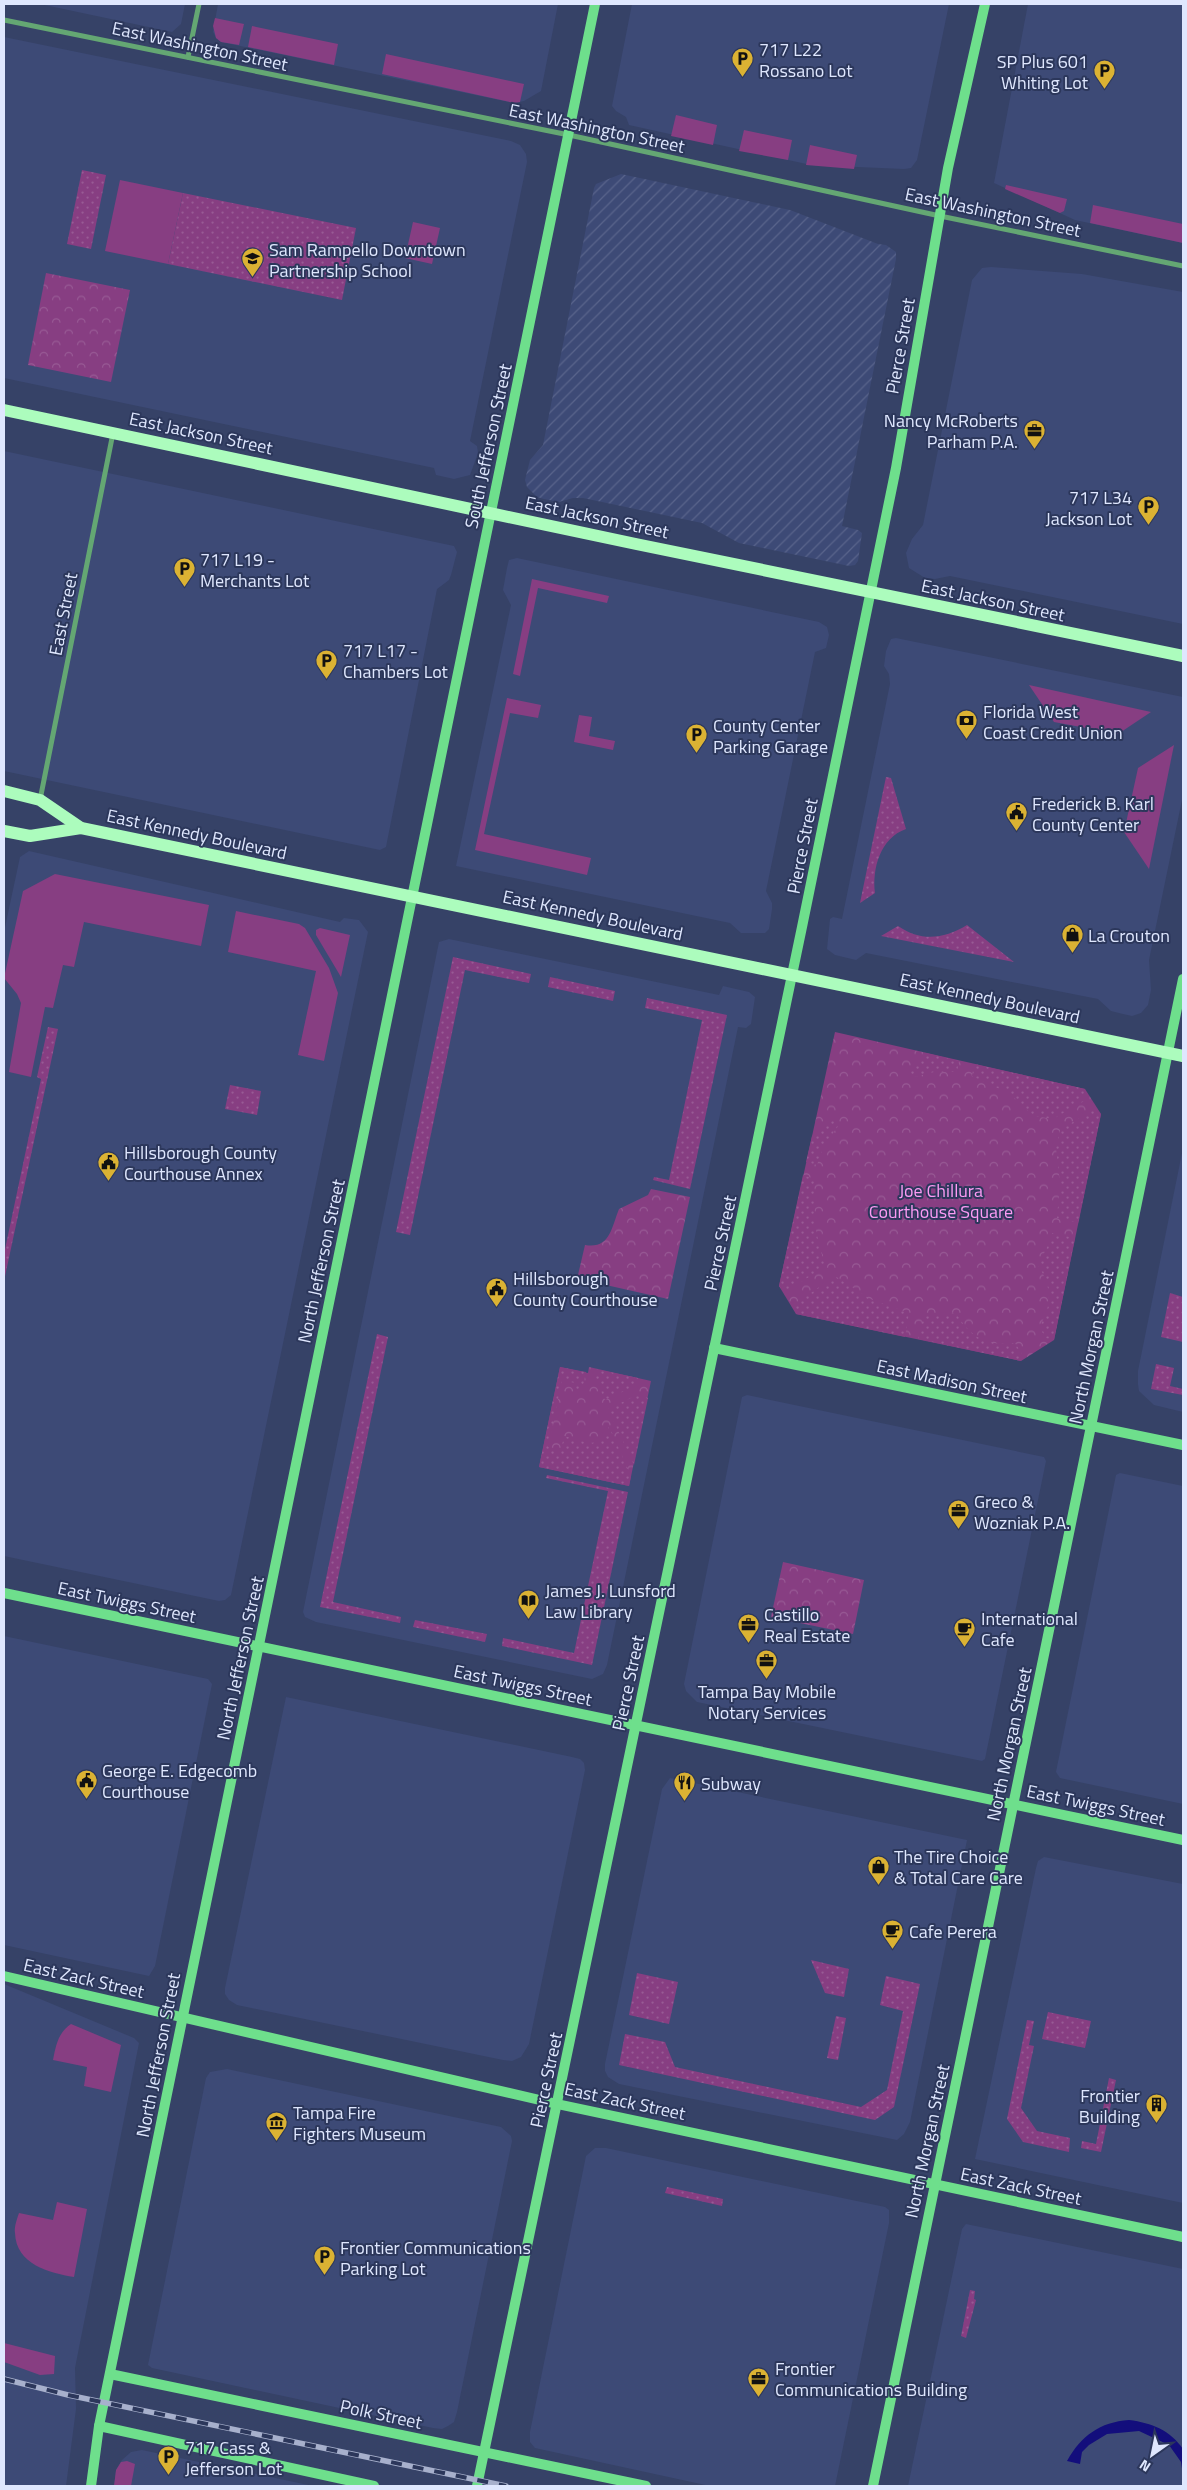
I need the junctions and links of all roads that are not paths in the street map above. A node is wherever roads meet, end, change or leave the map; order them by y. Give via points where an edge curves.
1 (199, 4) edge
2 (595, 4) edge
3 (984, 4) edge
4 (4, 20) edge
5 (188, 57) junction
6 (569, 135) junction
7 (940, 216) junction
8 (1183, 266) edge
9 (4, 410) edge
10 (114, 433) junction
11 (491, 513) junction
12 (870, 592) junction
13 (1183, 656) edge
14 (4, 791) edge
15 (40, 800) junction
16 (81, 828) junction
17 (5, 833) edge
18 (413, 896) junction
19 (792, 975) junction
20 (1183, 979) edge
21 (1167, 1053) junction
22 (1183, 1056) edge
23 (714, 1348) junction
24 (1092, 1426) junction
25 (1183, 1445) edge
26 (4, 1593) edge
27 (259, 1646) junction
28 (636, 1725) junction
29 (1014, 1804) junction
30 (1183, 1840) edge
31 (4, 1976) edge
32 (183, 2018) junction
33 (557, 2104) junction
34 (934, 2184) junction
35 (1183, 2237) edge
36 (110, 2374) junction
37 (99, 2426) junction
38 (485, 2452) junction
39 (91, 2486) edge
40 (374, 2486) edge
41 (477, 2486) edge
42 (646, 2486) edge
43 (874, 2486) edge

1 - 5 street
2 - 6 street, South Jefferson Street
3 - 7 street, Pierce Street
4 - 5 street, East Washington Street
5 - 6 street, East Washington Street
6 - 7 street, East Washington Street
6 - 11 street, South Jefferson Street
7 - 8 street, East Washington Street
7 - 12 street, Pierce Street via 896,468
9 - 10 main road, East Jackson Street
10 - 11 main road, East Jackson Street
10 - 15 street, East Street
11 - 12 main road, East Jackson Street
11 - 18 street, South Jefferson Street
12 - 13 main road, East Jackson Street
12 - 19 street, Pierce Street
14 - 15 main road, East Kennedy Boulevard
15 - 16 main road, East Kennedy Boulevard
16 - 17 main road via 30,836
16 - 18 main road, East Kennedy Boulevard
18 - 19 main road, East Kennedy Boulevard
18 - 27 street, North Jefferson Street
19 - 21 main road, East Kennedy Boulevard
19 - 23 street, Pierce Street
20 - 21 street, North Morgan Street
21 - 22 main road, East Kennedy Boulevard
21 - 24 street, North Morgan Street
23 - 24 street, East Madison Street
23 - 28 street, Pierce Street
24 - 25 street, East Madison Street
24 - 29 street, North Morgan Street
26 - 27 street, East Twiggs Street
27 - 28 street, East Twiggs Street
27 - 32 street, North Jefferson Street
28 - 29 street, East Twiggs Street
28 - 33 street, Pierce Street
29 - 30 street, East Twiggs Street
29 - 34 street, North Morgan Street
31 - 32 street, East Zack Street
32 - 33 street, East Zack Street
32 - 36 street, North Jefferson Street
33 - 34 street, East Zack Street
33 - 38 street, Pierce Street
34 - 35 street, East Zack Street
34 - 43 street, North Morgan Street
36 - 37 street, North Jefferson Street
36 - 38 street, Polk Street
37 - 39 street, North Jefferson Street
37 - 40 street
38 - 41 street, Pierce Street
38 - 42 street, Polk Street

